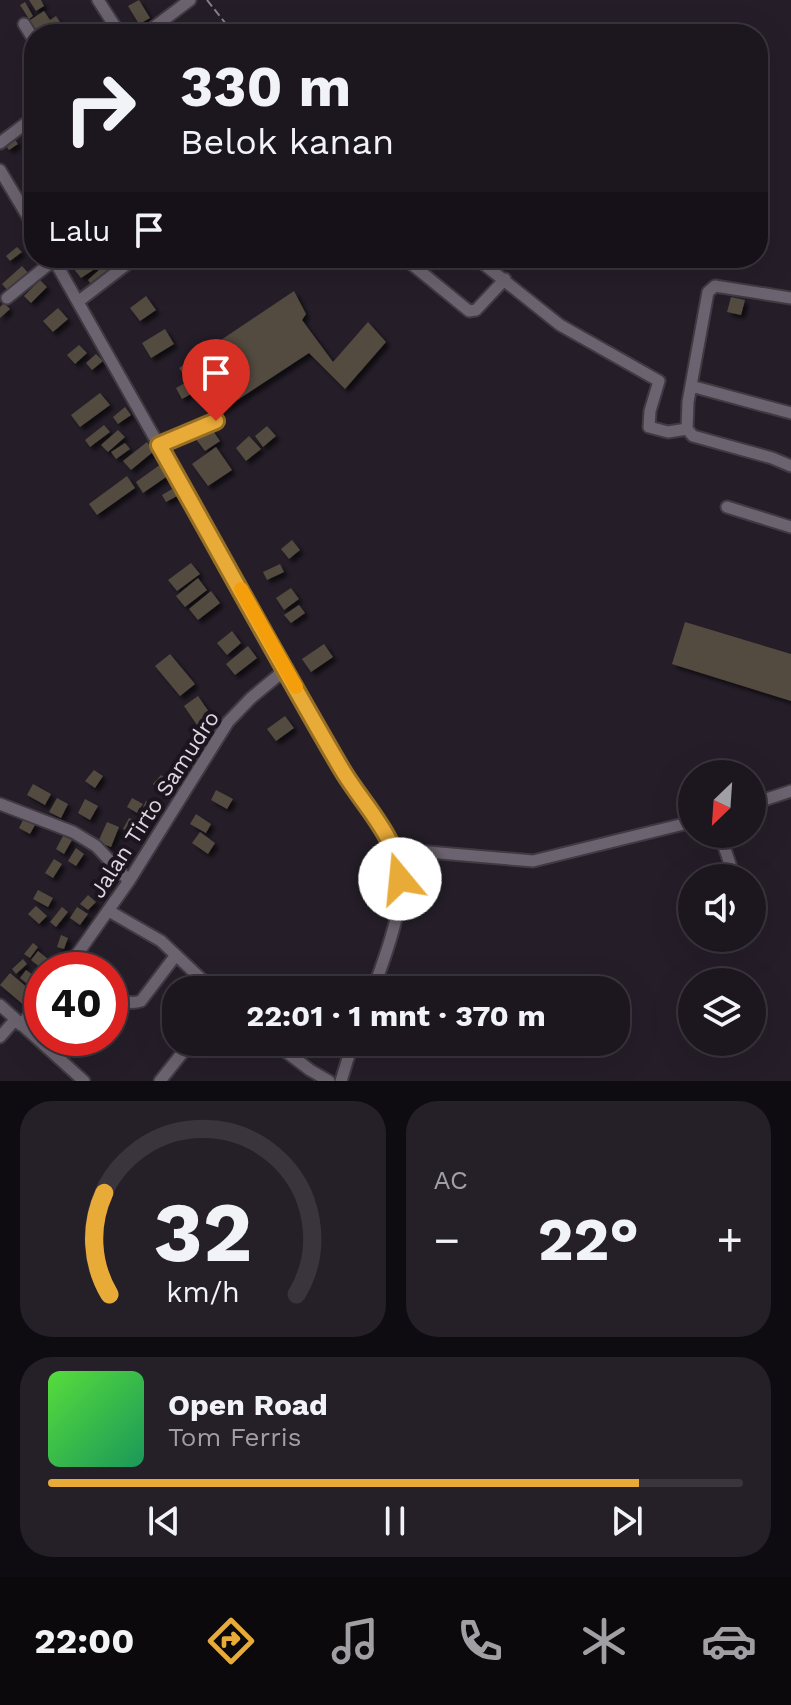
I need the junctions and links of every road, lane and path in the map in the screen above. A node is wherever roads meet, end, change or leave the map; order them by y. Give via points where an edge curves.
1 (98, 0) edge
2 (190, 0) edge
3 (207, 0) edge
4 (114, 24) edge
5 (158, 24) edge
6 (226, 24) edge
7 (24, 125) edge
8 (0, 143) edge
9 (0, 170) edge
10 (24, 210) edge
11 (42, 268) edge
12 (59, 268) edge
13 (122, 268) edge
14 (416, 268) edge
15 (490, 268) edge
16 (505, 279) junction
17 (7, 298) dead end
18 (791, 298) edge
19 (79, 301) junction
20 (691, 386) junction
21 (791, 413) edge
22 (216, 421) dead end
23 (687, 429) junction
24 (159, 445) junction
25 (791, 466) edge
26 (727, 507) dead end
27 (791, 527) edge
28 (286, 669) junction
29 (791, 791) edge
30 (766, 799) edge
31 (0, 804) edge
32 (678, 825) edge
33 (393, 849) junction
34 (129, 881) junction
35 (109, 911) junction
36 (80, 952) edge
37 (176, 955) junction
38 (198, 976) edge
39 (377, 976) edge
40 (128, 1001) edge
41 (0, 1005) edge
42 (24, 1017) edge
43 (18, 1023) junction
44 (0, 1037) edge
45 (180, 1056) edge
46 (292, 1056) edge
47 (349, 1056) edge
48 (310, 1070) junction
49 (84, 1081) edge
50 (160, 1081) edge
51 (301, 1081) edge
52 (329, 1081) edge
53 (341, 1081) edge

1 - 4 street
2 - 5 street
3 - 6 path
7 - 8 street
9 - 10 street
11 - 17 street
12 - 19 street
13 - 19 street
14 - 16 street via 469,311
15 - 16 street
16 - 23 street via 560,325 659,381 649,427
18 - 20 street via 715,286 708,292
19 - 24 street
20 - 21 street
20 - 23 street
22 - 24 street
23 - 25 street via 693,436
24 - 28 street
26 - 27 street
28 - 33 street
28 - 34 street, Jalan Tirto Samudro via 228,722
29 - 30 street
31 - 34 street via 73,832 96,846
32 - 33 street via 533,861
33 - 39 street via 399,864 399,900
34 - 35 street, Jalan Tirto Samudro
35 - 36 street, Jalan Tirto Samudro
35 - 37 street
37 - 38 street
37 - 40 street via 141,1001
41 - 43 street
42 - 43 street
43 - 44 street
43 - 49 street
45 - 50 street
46 - 48 street
47 - 53 street
48 - 51 street
48 - 52 street

